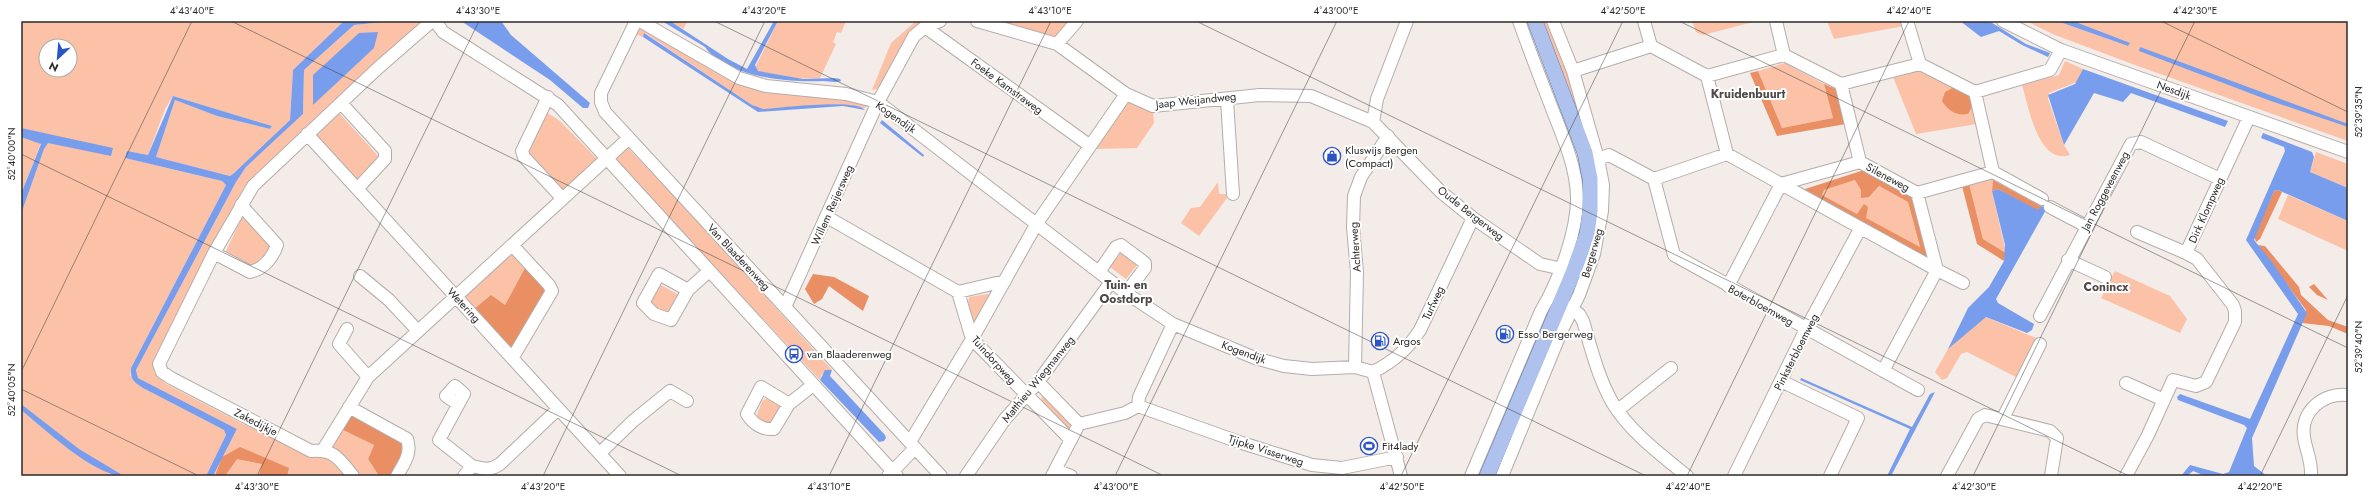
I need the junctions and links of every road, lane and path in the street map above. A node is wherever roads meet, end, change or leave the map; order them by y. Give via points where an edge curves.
1 (433, 21) edge
2 (636, 21) edge
3 (640, 21) edge
4 (940, 21) edge
5 (977, 21) edge
6 (1077, 21) edge
7 (1407, 21) edge
8 (1519, 21) edge
9 (1535, 21) edge
10 (1553, 21) edge
11 (1644, 21) edge
12 (1776, 21) edge
13 (1907, 21) edge
14 (2003, 21) edge
15 (925, 27) junction
16 (1057, 44) junction
17 (1651, 46) junction
18 (2061, 50) junction
19 (1784, 55) junction
20 (1920, 64) junction
21 (1574, 71) junction
22 (1707, 76) junction
23 (1841, 84) junction
24 (1975, 92) junction
25 (1126, 94) junction
26 (548, 97) junction
27 (1228, 100) junction
28 (878, 102) junction
29 (341, 103) junction
30 (2249, 117) junction
31 (1373, 122) junction
32 (307, 134) junction
33 (1388, 136) junction
34 (629, 138) junction
35 (1089, 145) junction
36 (2348, 152) edge
37 (1727, 154) junction
38 (607, 158) junction
39 (1598, 159) junction
40 (1860, 162) junction
41 (1993, 172) junction
42 (2220, 178) junction
43 (1654, 179) junction
44 (1781, 184) junction
45 (358, 188) junction
46 (1917, 193) junction
47 (1233, 194) dead end
48 (562, 198) junction
49 (241, 205) junction
50 (827, 217) junction
51 (1473, 218) junction
52 (1037, 223) junction
53 (2086, 226) junction
54 (1860, 229) junction
55 (2137, 232) dead end
56 (513, 246) junction
57 (214, 252) junction
58 (2186, 253) junction
59 (2068, 260) junction
60 (1566, 270) junction
61 (1937, 270) junction
62 (710, 271) junction
63 (1099, 272) junction
64 (360, 276) dead end
65 (2105, 277) dead end
66 (1005, 281) junction
67 (1111, 282) junction
68 (1962, 283) dead end
69 (1728, 286) junction
70 (688, 290) dead end
71 (958, 292) junction
72 (1126, 293) junction
73 (456, 296) junction
74 (785, 307) junction
75 (1563, 308) junction
76 (2040, 316) dead end
77 (1537, 320) junction
78 (1173, 324) junction
79 (347, 329) dead end
80 (1806, 329) junction
81 (418, 331) junction
82 (972, 338) junction
83 (2040, 344) dead end
84 (513, 357) junction
85 (1519, 362) junction
86 (1355, 367) junction
87 (1671, 368) dead end
88 (1883, 371) junction
89 (1373, 372) junction
90 (368, 376) junction
91 (1530, 377) junction
92 (1781, 381) junction
93 (1038, 382) junction
94 (2126, 383) dead end
95 (813, 385) junction
96 (1918, 390) dead end
97 (2348, 395) edge
98 (1027, 396) junction
99 (2164, 400) junction
100 (687, 401) dead end
101 (458, 404) dead end
102 (789, 404) dead end
103 (1138, 406) junction
104 (349, 407) junction
105 (558, 409) junction
106 (1618, 410) junction
107 (2003, 418) junction
108 (1079, 424) junction
109 (1070, 440) junction
110 (913, 445) junction
111 (323, 450) junction
112 (600, 453) junction
113 (1397, 456) junction
114 (472, 466) junction
115 (1054, 473) edge
116 (893, 474) edge
117 (353, 476) edge
118 (397, 476) edge
119 (464, 476) edge
120 (620, 476) edge
121 (941, 476) edge
122 (966, 476) edge
123 (1071, 476) edge
124 (1401, 476) edge
125 (1471, 476) edge
126 (1487, 476) edge
127 (1502, 476) edge
128 (1686, 476) edge
129 (1734, 476) edge
130 (1830, 476) edge
131 (1947, 476) edge
132 (2051, 476) edge
133 (2126, 476) edge
134 (2311, 476) edge

1 - 26 street via 443,32
1 - 29 street
2 - 34 street, Van Blaaderenweg via 600,97 605,112
3 - 28 street, Kogendijk via 739,78 766,86 846,94
4 - 15 street
5 - 16 street, Jaap Weijandweg
6 - 16 street
7 - 31 street via 1377,100
8 - 60 street, Bergerweg via 1564,138 1575,179 1577,196 1574,227
9 - 60 main road, Bergerweg via 1580,140 1590,179 1591,200 1587,234
10 - 21 street, Bergerweg
11 - 17 street
12 - 19 street
13 - 20 street
14 - 18 street, Nesdijk
15 - 28 street, Willem Reijersweg via 914,36
15 - 35 street, Foeke Kamstraweg
16 - 25 street, Jaap Weijandweg
17 - 21 street
17 - 22 street
18 - 24 street via 2050,70
18 - 30 street, Nesdijk
19 - 22 street
19 - 23 street
20 - 23 street
20 - 24 street
21 - 39 street, Bergerweg
22 - 37 street
23 - 40 street, Sileneweg
24 - 41 street
25 - 27 street, Jaap Weijandweg via 1153,106
25 - 35 street
26 - 38 street
26 - 48 street via 522,151
27 - 31 street, Jaap Weijandweg via 1235,96 1311,96
27 - 47 street
28 - 50 street, Willem Reijersweg
28 - 52 street, Kogendijk
29 - 32 street
29 - 45 street via 385,151 386,158
30 - 36 street, Nesdijk
30 - 42 street, Dirk Klompweg
31 - 33 street, Oude Bergerweg
32 - 45 street, Wetering
32 - 49 street via 253,186
33 - 51 street, Oude Bergerweg via 1441,192
33 - 86 street, Achterweg via 1361,177 1354,196 1353,227 1357,280
34 - 38 street
34 - 74 street, Van Blaaderenweg
35 - 52 street
37 - 43 street
37 - 44 street
38 - 48 street
38 - 62 street
39 - 43 street via 1609,155
39 - 75 street, Bergerweg via 1603,185 1600,231 1579,295
40 - 44 street
40 - 46 street, Sileneweg
41 - 46 street, Sileneweg
41 - 53 street
42 - 53 street, Jan Roggeveenweg via 2141,142 2131,144
42 - 58 street, Dirk Klompweg
43 - 69 street, Boterbloemweg via 1674,255
44 - 54 street
44 - 69 street
45 - 73 street, Wetering
46 - 61 street
48 - 56 street
49 - 57 street
49 - 57 street via 277,245 274,252 260,268 250,272
50 - 71 street
50 - 74 street, Willem Reijersweg
51 - 60 street, Oude Bergerweg via 1540,264
51 - 89 street, Turfweg via 1410,346 1393,362
52 - 63 street, Kogendijk
52 - 66 street
53 - 59 street, Jan Roggeveenweg
54 - 61 street
54 - 80 street, Pinksterbloemweg
55 - 58 street
56 - 73 street
56 - 84 street via 552,291
57 - 111 street, Zakedijkje via 159,364 162,372 311,451
58 - 99 street, Dirk Klompweg via 2197,259 2233,306 2236,316 2206,382 2196,386 2173,380
59 - 65 street
59 - 76 street, Jan Roggeveenweg
60 - 75 main road, Bergerweg
60 - 77 street, Bergerweg via 1555,284
61 - 68 street
61 - 88 street
62 - 70 street
62 - 95 street
63 - 67 street, Kogendijk
63 - 72 street via 1116,247 1121,245 1145,263 1145,268
64 - 81 street via 390,300
66 - 71 street
66 - 82 street
67 - 72 street, Kogendijk
67 - 93 street, Matthieu Wiegmanweg
69 - 80 street, Boterbloemweg
71 - 82 street, Tuindorpweg
72 - 78 street, Kogendijk
73 - 81 street
73 - 84 street, Wetering
74 - 110 street, Van Blaaderenweg
75 - 77 street
75 - 91 main road, Bergerweg
75 - 106 street via 1579,314 1583,321 1604,386
75 - 127 street, Bergerweg
77 - 85 street, Bergerweg
78 - 86 street, Kogendijk via 1255,358 1284,366 1312,369
78 - 103 street via 1139,397
79 - 90 street via 339,344
80 - 88 street, Boterbloemweg
80 - 92 street, Pinksterbloemweg
81 - 90 street
82 - 98 street, Tuindorpweg
82 - 110 street
83 - 107 street
84 - 105 street, Wetering
85 - 91 street
85 - 125 street, Bergerweg
86 - 89 street, Kogendijk
87 - 106 street
88 - 96 street, Boterbloemweg
89 - 113 street
90 - 104 street
91 - 126 main road, Bergerweg
92 - 129 street, Pinksterbloemweg
92 - 130 street via 1858,418
93 - 98 street, Matthieu Wiegmanweg
93 - 108 street
94 - 99 street
95 - 102 street
95 - 116 street
97 - 134 street via 2334,395 2322,400 2305,420 2304,436 2311,462
98 - 109 street, Tuindorpweg
98 - 122 street, Matthieu Wiegmanweg via 1005,419
99 - 133 street, Dirk Klompweg
100 - 112 street via 670,391 633,421
101 - 114 street via 439,440
103 - 108 street via 1125,413
103 - 113 street, Tjipke Visserweg via 1288,459 1312,465 1342,468
104 - 111 street
104 - 118 street via 407,439 410,448
105 - 112 street, Wetering
105 - 114 street via 493,469
106 - 128 street via 1651,447
107 - 131 street via 1985,415 1978,419
107 - 132 street via 2050,431 2056,438
108 - 109 street
109 - 115 street
110 - 116 street
110 - 121 street, Van Blaaderenweg
111 - 117 street, Zakedijkje via 333,453
112 - 120 street, Wetering
113 - 124 street
114 - 119 street
115 - 123 street

